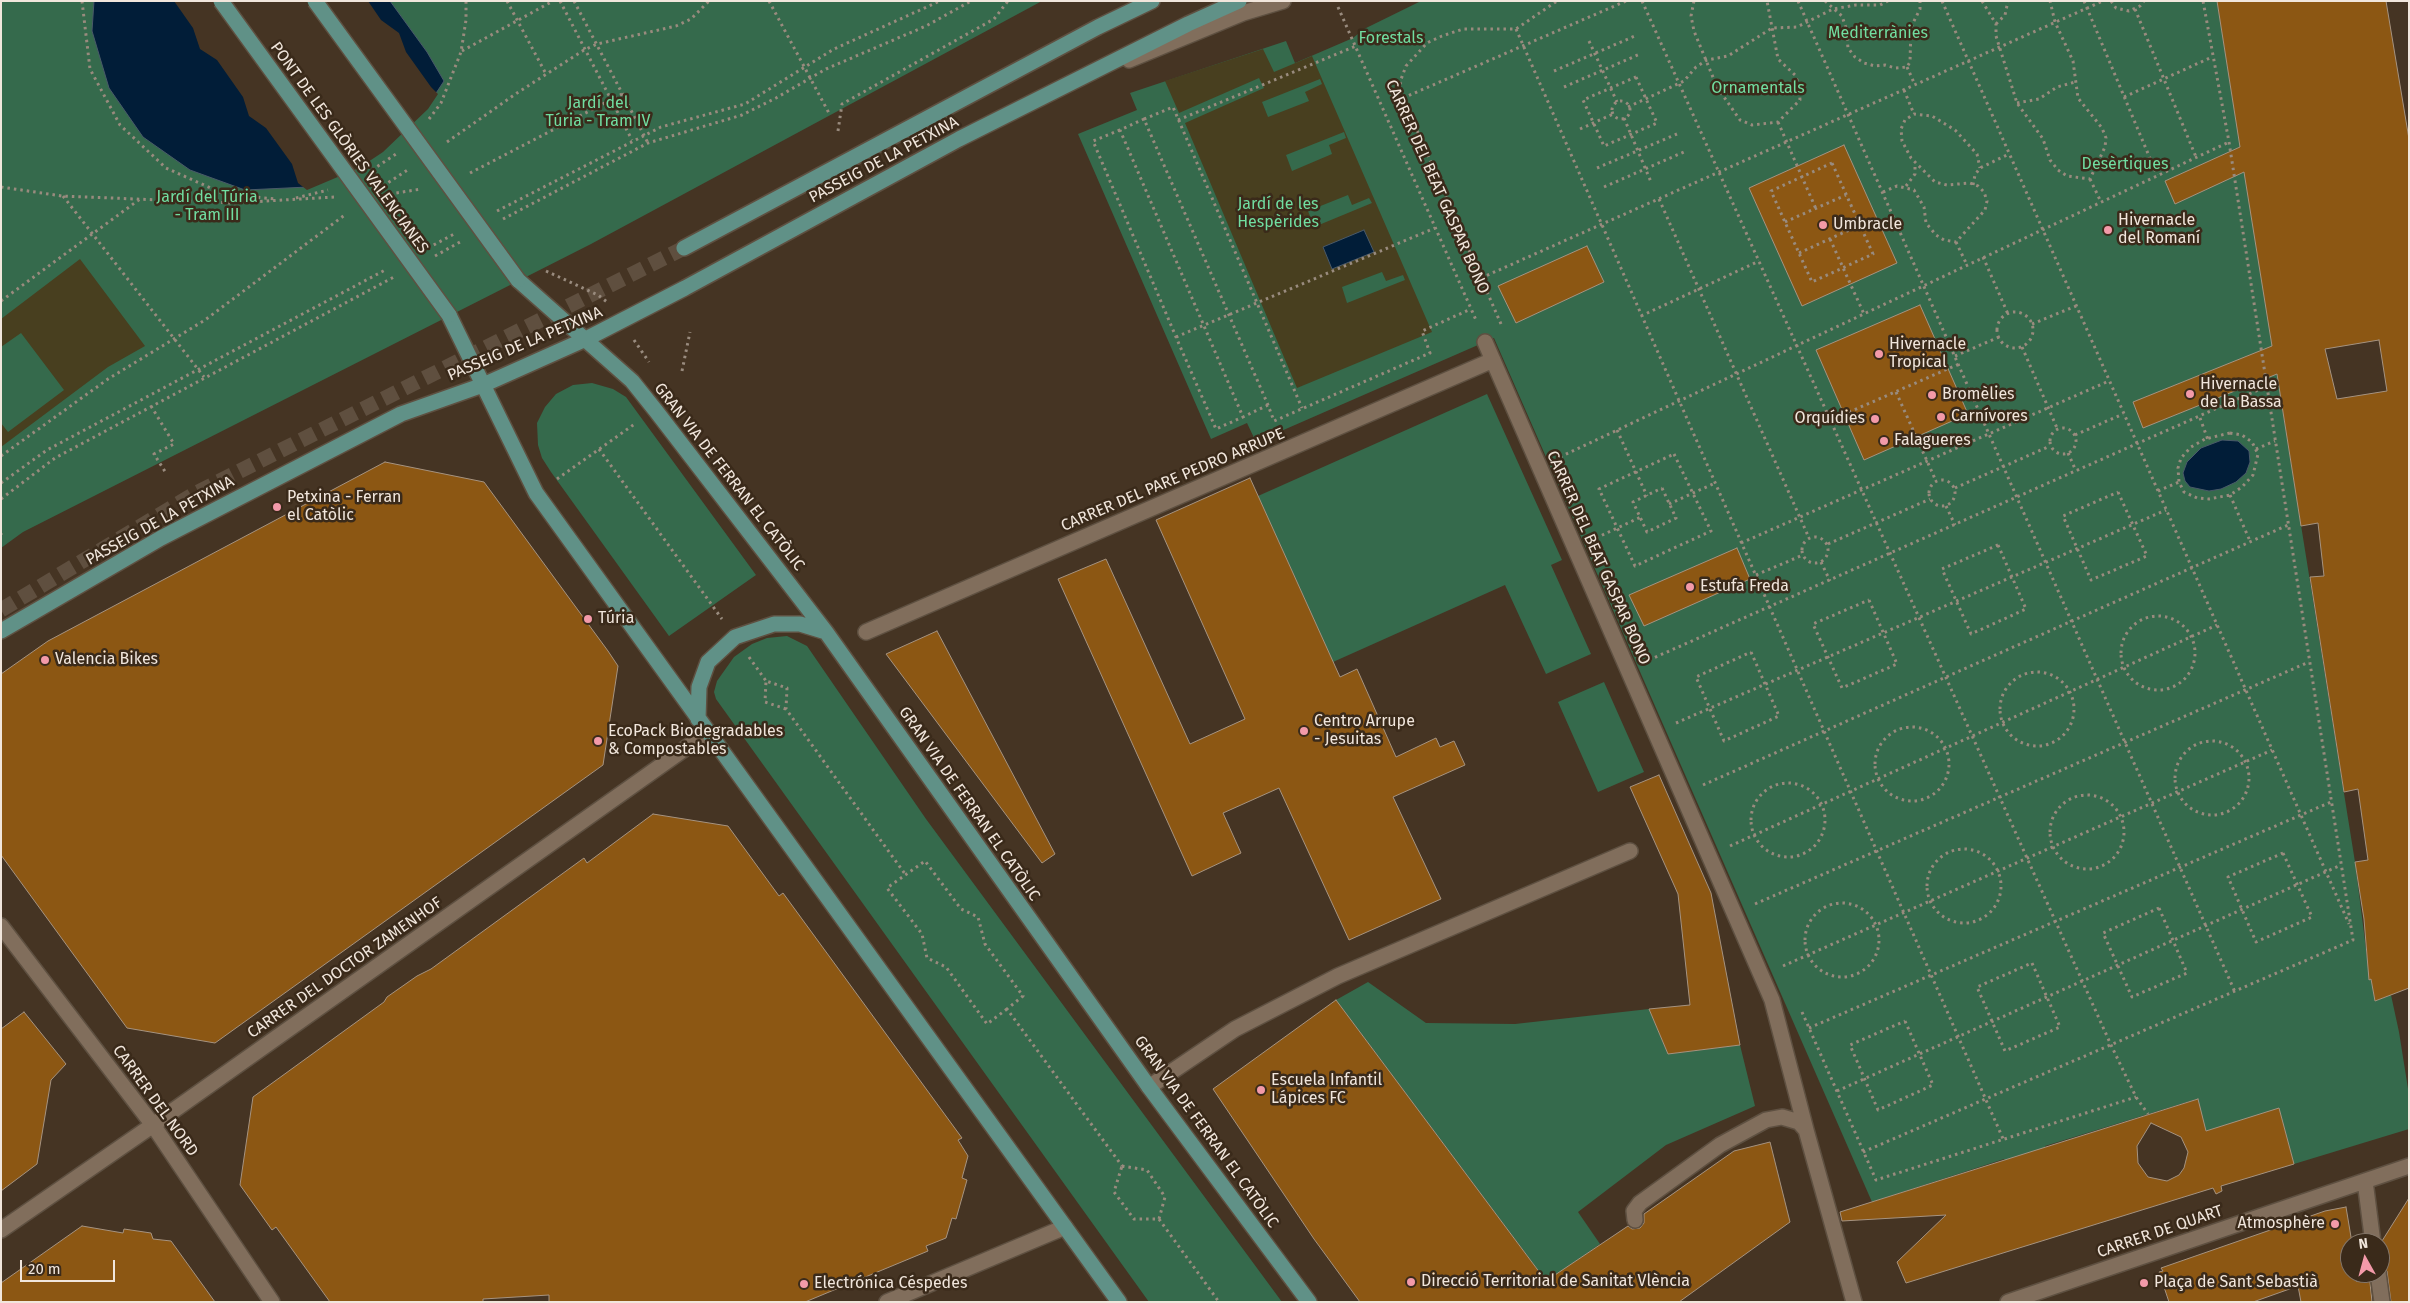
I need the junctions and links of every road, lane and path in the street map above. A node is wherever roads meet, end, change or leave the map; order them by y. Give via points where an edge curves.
1 (82, 1) edge
2 (221, 1) edge
3 (315, 1) edge
4 (507, 1) edge
5 (553, 1) edge
6 (560, 1) edge
7 (574, 1) edge
8 (769, 1) edge
9 (1008, 1) edge
10 (1152, 1) edge
11 (1239, 1) edge
12 (1282, 1) edge
13 (1557, 1) edge
14 (1626, 1) edge
15 (1642, 1) edge
16 (1694, 1) edge
17 (1767, 1) edge
18 (1798, 1) edge
19 (1826, 1) edge
20 (1888, 1) edge
21 (1920, 1) edge
22 (1942, 1) edge
23 (1982, 1) edge
24 (2008, 1) edge
25 (2050, 1) edge
26 (2084, 1) edge
27 (2103, 1) edge
28 (2110, 1) edge
29 (2144, 1) edge
30 (2203, 1) edge
31 (1338, 7) dead end
32 (2087, 8) junction
33 (1833, 9) junction
34 (2135, 9) junction
35 (517, 21) junction
36 (2056, 22) junction
37 (1808, 23) junction
38 (1996, 24) junction
39 (1772, 28) junction
40 (1516, 29) junction
41 (1635, 36) dead end
42 (1590, 41) dead end
43 (1356, 46) junction
44 (1523, 46) junction
45 (2000, 47) junction
46 (462, 52) dead end
47 (1595, 53) junction
48 (1640, 54) dead end
49 (2212, 57) junction
50 (1707, 60) junction
51 (1968, 61) junction
52 (1906, 67) junction
53 (1602, 70) junction
54 (1554, 71) dead end
55 (546, 74) dead end
56 (2164, 79) junction
57 (2075, 82) junction
58 (1679, 84) junction
59 (1915, 85) junction
60 (1063, 87) junction
61 (1564, 87) dead end
62 (1610, 88) junction
63 (1904, 90) junction
64 (2124, 97) junction
65 (1646, 99) junction
66 (1617, 102) junction
67 (2017, 103) junction
68 (1628, 107) junction
69 (1613, 114) junction
70 (1848, 114) junction
71 (1914, 114) junction
72 (830, 116) dead end
73 (1624, 118) junction
74 (1144, 119) junction
75 (1178, 120) junction
76 (1778, 122) junction
77 (1594, 123) junction
78 (1580, 129) dead end
79 (1120, 130) junction
80 (838, 131) dead end
81 (1677, 134) dead end
82 (1631, 135) junction
83 (632, 140) dead end
84 (1786, 142) junction
85 (2229, 142) junction
86 (648, 143) dead end
87 (1638, 151) junction
88 (1686, 151) dead end
89 (2010, 154) junction
90 (2196, 157) junction
91 (1915, 163) junction
92 (1597, 168) dead end
93 (1980, 168) junction
94 (1646, 169) junction
95 (1719, 172) junction
96 (2158, 175) junction
97 (1802, 176) junction
98 (2090, 179) junction
99 (1651, 182) dead end
100 (1973, 184) junction
101 (1906, 186) junction
102 (1, 187) edge
103 (1604, 187) dead end
104 (1883, 192) junction
105 (1846, 195) junction
106 (62, 196) junction
107 (140, 199) junction
108 (1660, 199) junction
109 (2101, 202) junction
110 (1816, 209) junction
111 (1785, 222) junction
112 (1601, 224) junction
113 (1860, 225) junction
114 (1435, 228) junction
115 (2043, 230) junction
116 (93, 234) junction
117 (1830, 239) junction
118 (1956, 242) junction
119 (684, 248) tunnel mouth
120 (1799, 253) junction
121 (1983, 257) junction
122 (1759, 261) junction
123 (1967, 265) junction
124 (1844, 268) junction
125 (542, 269) dead end
126 (1481, 278) dead end
127 (1924, 286) junction
128 (1699, 289) junction
129 (598, 295) dead end
130 (1, 300) edge
131 (1257, 303) junction
132 (2076, 306) junction
133 (1471, 309) junction
134 (1864, 314) junction
135 (2008, 314) junction
136 (1228, 315) junction
137 (1641, 316) junction
138 (2032, 324) junction
139 (1204, 325) junction
140 (690, 332) dead end
141 (1176, 337) junction
142 (1999, 337) junction
143 (586, 339) junction
144 (1485, 342) joint
145 (1797, 345) junction
146 (2022, 347) junction
147 (1955, 356) junction
148 (1493, 360) junction
149 (1959, 364) junction
150 (682, 371) dead end
151 (1736, 374) junction
152 (204, 377) dead end
153 (2110, 381) junction
154 (483, 385) junction
155 (2266, 386) junction
156 (1896, 392) junction
157 (1678, 401) junction
158 (1268, 404) junction
159 (151, 406) dead end
160 (1302, 408) junction
161 (2048, 409) junction
162 (2123, 414) junction
163 (1243, 417) junction
164 (2200, 418) junction
165 (641, 420) dead end
166 (1831, 420) junction
167 (2057, 428) junction
168 (1617, 430) junction
169 (1990, 434) junction
170 (2075, 435) junction
171 (2208, 440) junction
172 (2275, 441) junction
173 (2137, 444) junction
174 (2050, 446) junction
175 (599, 449) junction
176 (2256, 449) junction
177 (2068, 453) junction
178 (1559, 457) dead end
179 (1927, 461) junction
180 (2003, 466) junction
181 (2076, 471) junction
182 (1637, 472) junction
183 (166, 473) dead end
184 (557, 479) dead end
185 (1936, 481) junction
186 (1714, 482) junction
187 (2179, 482) junction
188 (1954, 488) junction
189 (1862, 490) junction
190 (2158, 491) junction
191 (1693, 493) junction
192 (2230, 495) junction
193 (1647, 496) junction
194 (2017, 497) junction
195 (1930, 499) junction
196 (1669, 504) junction
197 (1946, 506) junction
198 (2166, 510) junction
199 (1640, 517) junction
200 (1800, 517) junction
201 (1876, 523) junction
202 (2132, 524) junction
203 (1955, 525) junction
204 (2288, 525) junction
205 (1618, 528) junction
206 (1595, 538) dead end
207 (1809, 538) junction
208 (2250, 541) junction
209 (1741, 543) junction
210 (1828, 544) junction
211 (2077, 549) junction
212 (1890, 553) junction
213 (1803, 555) junction
214 (1822, 562) junction
215 (2046, 562) junction
216 (2191, 566) junction
217 (1756, 575) junction
218 (2012, 577) junction
219 (1830, 580) junction
220 (1956, 601) junction
221 (1769, 607) junction
222 (1919, 617) junction
223 (2071, 620) junction
224 (725, 624) dead end
225 (2217, 625) junction
226 (1, 631) edge
227 (826, 632) junction
228 (866, 632) dead end
229 (1884, 633) junction
230 (2192, 637) junction
231 (744, 650) dead end
232 (1828, 657) junction
233 (1649, 661) dead end
234 (2310, 662) junction
235 (2124, 668) junction
236 (1797, 670) junction
237 (1946, 677) junction
238 (2098, 680) junction
239 (766, 681) junction
240 (1765, 684) junction
241 (2245, 690) junction
242 (2070, 692) junction
243 (1710, 708) junction
244 (786, 709) junction
245 (698, 719) junction
246 (2002, 722) junction
247 (1676, 723) dead end
248 (1824, 732) junction
249 (707, 733) junction
250 (1973, 736) junction
251 (2125, 743) junction
252 (1945, 749) junction
253 (2272, 750) junction
254 (2246, 762) junction
255 (1878, 779) junction
256 (1703, 785) dead end
257 (1850, 791) junction
258 (2178, 792) junction
259 (2000, 798) junction
260 (2331, 802) junction
261 (1822, 804) junction
262 (2152, 804) junction
263 (2301, 815) junction
264 (2122, 817) junction
265 (1754, 835) junction
266 (1730, 846) dead end
267 (2053, 847) junction
268 (1630, 851) dead end
269 (1877, 852) junction
270 (2028, 858) junction
271 (2341, 865) junction
272 (2180, 867) junction
273 (1998, 871) junction
274 (2325, 872) junction
275 (906, 874) junction
276 (2297, 884) junction
277 (1930, 902) junction
278 (1755, 904) dead end
279 (2242, 909) junction
280 (1904, 913) junction
281 (2056, 921) junction
282 (1877, 925) junction
283 (1, 926) edge
284 (2206, 926) junction
285 (2351, 929) junction
286 (2173, 940) junction
287 (1808, 955) junction
288 (2117, 965) junction
289 (1782, 966) dead end
290 (1931, 975) junction
291 (2082, 980) junction
292 (2235, 992) junction
293 (2047, 996) junction
294 (1007, 1009) junction
295 (1992, 1021) junction
296 (1809, 1028) dead end
297 (1958, 1037) junction
298 (2112, 1045) junction
299 (1919, 1054) junction
300 (1864, 1079) junction
301 (1150, 1087) junction
302 (1837, 1091) dead end
303 (2136, 1097) junction
304 (1986, 1099) junction
305 (2148, 1114) dead end
306 (153, 1125) junction
307 (1806, 1130) junction
308 (2004, 1141) junction
309 (1863, 1152) dead end
310 (1122, 1166) junction
311 (2409, 1166) edge
312 (1876, 1180) dead end
313 (2364, 1181) junction
314 (1159, 1219) junction
315 (1635, 1220) dead end
316 (1065, 1227) junction
317 (1, 1230) edge
318 (2372, 1233) edge
319 (2379, 1283) edge
320 (2038, 1297) edge
321 (272, 1302) edge
322 (887, 1302) edge
323 (1119, 1302) edge
324 (1220, 1302) edge
325 (1309, 1302) edge
326 (1854, 1302) edge
327 (2008, 1302) edge
328 (2382, 1302) edge

1 - 107 path via 90,69 120,125 166,168 224,194 287,200 233,203
2 - 154 main road, PONT DE LES GLÒRIES VALENCIANES, bridge via 449,315
3 - 143 main road, GRAN VIA DE FERRAN EL CATÒLIC, bridge via 518,280
4 - 35 path
5 - 35 path
6 - 83 path
7 - 86 path
8 - 72 path, bridge
9 - 80 path via 994,19 842,104
10 - 119 main road, PASSEIG DE LA PETXINA
11 - 60 main road, PASSEIG DE LA PETXINA
12 - 60 street, PASSEIG DE LA PETXINA via 1243,13
13 - 40 path
14 - 44 path
15 - 58 path
16 - 50 path via 1691,16 1694,31
17 - 39 path
18 - 37 path
19 - 33 path
20 - 33 path via 1880,5
21 - 52 path via 1912,27 1912,54
22 - 51 path
23 - 38 path
24 - 38 path via 2005,15
25 - 36 path
26 - 32 path
27 - 32 path
28 - 34 path via 2122,10
29 - 34 path
30 - 49 path
31 - 43 path, CARRER DEL BEAT GASPAR BONO
32 - 36 path
32 - 64 path
33 - 37 path
33 - 52 path via 1842,16 1848,48 1855,57 1875,66
34 - 56 path
35 - 46 path
35 - 55 path
36 - 45 path
36 - 57 path via 2073,61
37 - 39 path
37 - 70 path
38 - 45 path
39 - 50 path via 1728,56
39 - 76 path via 1778,59 1795,75 1800,100
40 - 44 path
40 - 44 path via 1463,29 1427,43 1406,66 1400,82 1403,98
41 - 47 path
42 - 47 path
43 - 75 path
43 - 114 path, CARRER DEL BEAT GASPAR BONO
44 - 112 path
45 - 51 path
45 - 67 path
47 - 53 path
47 - 54 path
48 - 53 path
49 - 56 path
49 - 85 path
50 - 58 path
50 - 76 path via 1717,87 1740,120 1752,124
51 - 59 path
51 - 89 path
52 - 59 path
53 - 61 path
53 - 62 path
56 - 64 path
56 - 90 path
57 - 67 path via 2057,87 2039,99
57 - 98 path via 2078,98 2106,138
58 - 65 path
58 - 95 path
59 - 63 path
60 - 143 main road, PASSEIG DE LA PETXINA via 959,139
62 - 65 path via 1636,76
62 - 66 path
62 - 77 path via 1584,100
63 - 70 path
63 - 71 path
64 - 96 path
65 - 68 path
65 - 82 path via 1657,123
66 - 68 path
66 - 69 path via 1612,109
67 - 98 path via 2043,139 2050,160 2058,170 2066,176
68 - 73 path
69 - 73 path via 1616,118
69 - 77 path
70 - 84 path
70 - 104 path
71 - 91 path via 1905,120 1901,129 1902,141
71 - 93 path via 1932,116 1955,130 1976,154
73 - 82 path
74 - 75 path via 1173,107
74 - 79 path
74 - 136 path
75 - 131 path
76 - 84 path
77 - 78 path
77 - 82 path via 1604,146
79 - 139 path
79 - 141 path via 1093,141
81 - 87 path
82 - 87 path
84 - 95 path
84 - 97 path
85 - 90 path
85 - 155 path
87 - 92 path
87 - 94 path
88 - 94 path
89 - 93 path
89 - 115 path
90 - 96 path
91 - 100 path via 1935,182
91 - 101 path via 1915,174
93 - 100 path
94 - 99 path
94 - 103 path
95 - 108 path
95 - 122 path
96 - 109 path
97 - 105 path via 1832,162
97 - 110 path
97 - 111 path via 1770,191
98 - 109 path
100 - 118 path via 1984,192 1986,210
101 - 104 path
101 - 118 path via 1919,198 1926,223 1936,235
102 - 106 path
104 - 127 path
105 - 110 path
105 - 113 path
106 - 107 path
106 - 116 path
107 - 116 path
108 - 112 path
108 - 128 path
109 - 115 path
110 - 111 path
111 - 120 path
112 - 126 path
112 - 137 path
113 - 117 path
113 - 124 path via 1874,254
114 - 131 path
114 - 133 path, CARRER DEL BEAT GASPAR BONO
115 - 121 path
115 - 132 path
116 - 130 path
116 - 152 path
117 - 120 path
117 - 124 path
118 - 123 path
120 - 124 path via 1812,282
121 - 123 path
121 - 135 path
122 - 128 path
122 - 145 path
123 - 127 path
124 - 134 path
125 - 129 path
127 - 134 path
127 - 147 path
128 - 137 path
128 - 151 path
131 - 136 path
131 - 160 path
132 - 138 path
132 - 153 path
133 - 144 path, CARRER DEL BEAT GASPAR BONO
133 - 160 path via 1422,331 1430,353
134 - 145 path
135 - 138 path via 2019,313 2029,318
135 - 142 path via 2000,321
136 - 139 path
136 - 158 path
137 - 157 path
138 - 146 path via 2032,334
139 - 141 path
139 - 163 path
140 - 150 path
141 - 163 path via 1216,429
142 - 146 path via 2011,348
142 - 147 path
143 - 154 main road, PASSEIG DE LA PETXINA
143 - 227 main road, GRAN VIA DE FERRAN EL CATÒLIC via 632,381 656,410
144 - 148 street, CARRER DEL BEAT GASPAR BONO
145 - 151 path
145 - 166 path
146 - 161 path
147 - 149 path
148 - 228 street, CARRER DEL PARE PEDRO ARRUPE
148 - 307 street, CARRER DEL BEAT GASPAR BONO via 1772,1000
149 - 156 path
149 - 169 path
151 - 157 path
151 - 200 path
153 - 161 path
153 - 162 path
154 - 226 main road, PASSEIG DE LA PETXINA via 400,414 161,538
154 - 245 main road via 536,493
155 - 164 path
155 - 172 path
156 - 166 path
156 - 179 path
157 - 168 path
157 - 186 path
158 - 160 path via 1274,421
158 - 163 path
159 - 183 path via 174,444 154,454
161 - 167 path
161 - 169 path
162 - 170 path
162 - 173 path
164 - 171 path
164 - 173 path
165 - 175 path
166 - 189 path
167 - 170 path via 2069,428
167 - 174 path via 2050,434
168 - 178 path
168 - 182 path
169 - 179 path
169 - 180 path
170 - 177 path via 2076,443
171 - 176 path via 2219,434 2236,434 2252,442
171 - 187 path via 2191,447 2182,458 2178,468
172 - 176 path
172 - 204 path
173 - 181 path
173 - 190 path
174 - 177 path via 2056,452
174 - 180 path
175 - 184 path
175 - 224 path
176 - 192 path via 2253,475 2242,488
177 - 181 path
179 - 185 path
179 - 189 path
180 - 188 path
180 - 194 path
181 - 194 path
182 - 191 path via 1674,454
182 - 193 path
182 - 205 path via 1599,489
185 - 188 path via 1949,481
185 - 195 path via 1928,491
186 - 191 path
186 - 209 path
187 - 190 path
187 - 192 path via 2184,492 2197,498
188 - 197 path via 1953,500
189 - 200 path
189 - 201 path
190 - 198 path
191 - 196 path
191 - 205 path via 1711,531 1635,566
192 - 208 path
193 - 196 path via 1662,488
193 - 199 path via 1633,502
194 - 203 path
194 - 215 path
195 - 197 path via 1935,505
195 - 201 path
196 - 199 path via 1676,518 1647,532
197 - 203 path
198 - 202 path
198 - 216 path
199 - 205 path
200 - 207 path
200 - 209 path
201 - 210 path
201 - 212 path
202 - 211 path
202 - 211 path via 2146,556 2139,560 2091,580
202 - 211 path via 2118,492 2063,516
203 - 212 path
204 - 208 path
204 - 234 path
205 - 206 path
207 - 210 path via 1821,538
207 - 213 path via 1803,544
208 - 216 path
209 - 217 path
210 - 214 path via 1827,556
211 - 215 path
212 - 219 path
212 - 222 path
213 - 214 path via 1813,564
213 - 217 path
214 - 219 path
215 - 218 path
215 - 223 path
216 - 223 path
216 - 225 path
217 - 221 path
218 - 220 path
218 - 220 path via 1998,545 1942,569
218 - 220 path via 2026,609 1971,634
219 - 221 path
220 - 222 path
221 - 233 path
221 - 236 path
222 - 229 path
222 - 237 path
223 - 237 path
223 - 238 path
225 - 230 path
225 - 241 path
227 - 245 main road via 800,624 774,624 735,637 708,662 699,688
227 - 301 main road, GRAN VIA DE FERRAN EL CATÒLIC
229 - 232 path
229 - 232 path via 1897,664 1842,688
229 - 232 path via 1869,600 1814,624
230 - 235 path
230 - 235 path via 2175,619 2151,616 2140,621 2130,628 2124,639 2121,651
230 - 235 path via 2196,649 2191,672 2172,688 2148,689 2137,683
231 - 239 path
232 - 236 path
234 - 241 path
234 - 260 path
235 - 238 path
236 - 240 path
236 - 248 path
237 - 248 path
237 - 250 path
238 - 242 path
238 - 251 path
239 - 244 path via 787,688
239 - 244 path via 764,702
240 - 243 path
240 - 243 path via 1751,652 1696,677
240 - 243 path via 1780,716 1724,741
241 - 251 path
241 - 253 path
242 - 246 path
242 - 246 path via 2054,675 2030,672 2018,676 2002,695 1999,707
242 - 246 path via 2074,717 2061,738 2050,744 2026,745 2015,739
243 - 247 path
244 - 275 path
245 - 249 main road
246 - 250 path
248 - 256 path
248 - 257 path
249 - 306 street, CARRER DEL DOCTOR ZAMENHOF
249 - 316 main road
250 - 252 path
250 - 259 path
251 - 259 path
251 - 262 path
252 - 255 path
252 - 255 path via 1949,759 1944,783 1926,799 1901,800 1890,794
252 - 255 path via 1939,738 1923,728 1905,727 1893,731 1877,750 1874,762
253 - 254 path
253 - 263 path
254 - 258 path
254 - 258 path via 2239,752 2223,743 2205,741 2194,745 2177,764
254 - 258 path via 2249,786 2244,798 2226,813 2201,814 2190,808
255 - 257 path
257 - 261 path
257 - 269 path
258 - 262 path
259 - 269 path
259 - 270 path
260 - 263 path
260 - 271 path
261 - 265 path
261 - 265 path via 1825,815 1822,833 1812,848 1801,854 1777,855 1766,850
261 - 265 path via 1815,793 1793,782 1769,787 1753,805
262 - 264 path
262 - 272 path
263 - 272 path
263 - 274 path
264 - 267 path
264 - 267 path via 2124,839 2120,850 2103,866 2092,869 2069,864
264 - 267 path via 2106,799 2084,794 2072,797 2055,813 2050,824
265 - 266 path
267 - 270 path
268 - 301 street via 1338,976 1235,1029
269 - 278 path
269 - 280 path
270 - 273 path
270 - 281 path
271 - 274 path
271 - 285 path
272 - 281 path
272 - 284 path
273 - 277 path
273 - 277 path via 2002,885 2000,896 1988,914 1979,920 1968,923 1951,921 1937,912
273 - 277 path via 1985,855 1973,850 1949,852 1931,868 1927,892
274 - 276 path
274 - 285 path
275 - 294 path via 925,861 961,909 978,917 985,944 1023,996
275 - 294 path via 887,888 922,934 927,958 946,967 987,1024
276 - 279 path
276 - 279 path via 2283,853 2228,877
276 - 279 path via 2312,917 2256,942
277 - 280 path
279 - 284 path
280 - 282 path
280 - 290 path
281 - 290 path
281 - 291 path
282 - 287 path
282 - 287 path via 1879,949 1867,968 1857,974 1846,977 1824,972
282 - 287 path via 1862,908 1851,903 1827,906 1810,921 1805,938
283 - 306 street, CARRER DEL NORD
284 - 286 path
284 - 292 path
285 - 292 path via 2353,940
286 - 288 path
286 - 288 path via 2158,908 2103,933
286 - 288 path via 2187,973 2132,997
287 - 289 path
288 - 291 path
290 - 296 path
290 - 297 path
291 - 293 path
291 - 298 path
292 - 298 path
293 - 295 path
293 - 295 path via 2060,1027 2005,1051
293 - 295 path via 2032,963 1977,987
294 - 310 path
295 - 297 path
297 - 299 path
297 - 304 path
298 - 303 path
298 - 304 path
299 - 300 path
299 - 300 path via 1933,1086 1878,1110
299 - 300 path via 1905,1021 1850,1045
300 - 302 path
301 - 325 main road, GRAN VIA DE FERRAN EL CATÒLIC
303 - 305 path
303 - 308 path
304 - 308 path
304 - 309 path
306 - 317 street, CARRER DEL DOCTOR ZAMENHOF
306 - 321 street, CARRER DEL NORD
307 - 315 street via 1799,1122 1782,1117 1766,1120 1720,1145 1640,1203 1634,1211
307 - 326 street, CARRER DEL BEAT GASPAR BONO
308 - 312 path
310 - 314 path via 1147,1170 1166,1197
310 - 314 path via 1114,1192 1134,1219
311 - 313 street, CARRER DE QUART
313 - 318 street
313 - 320 street, CARRER DE QUART
314 - 324 path
316 - 322 street
316 - 323 main road
319 - 328 street
320 - 327 street, CARRER DE QUART

